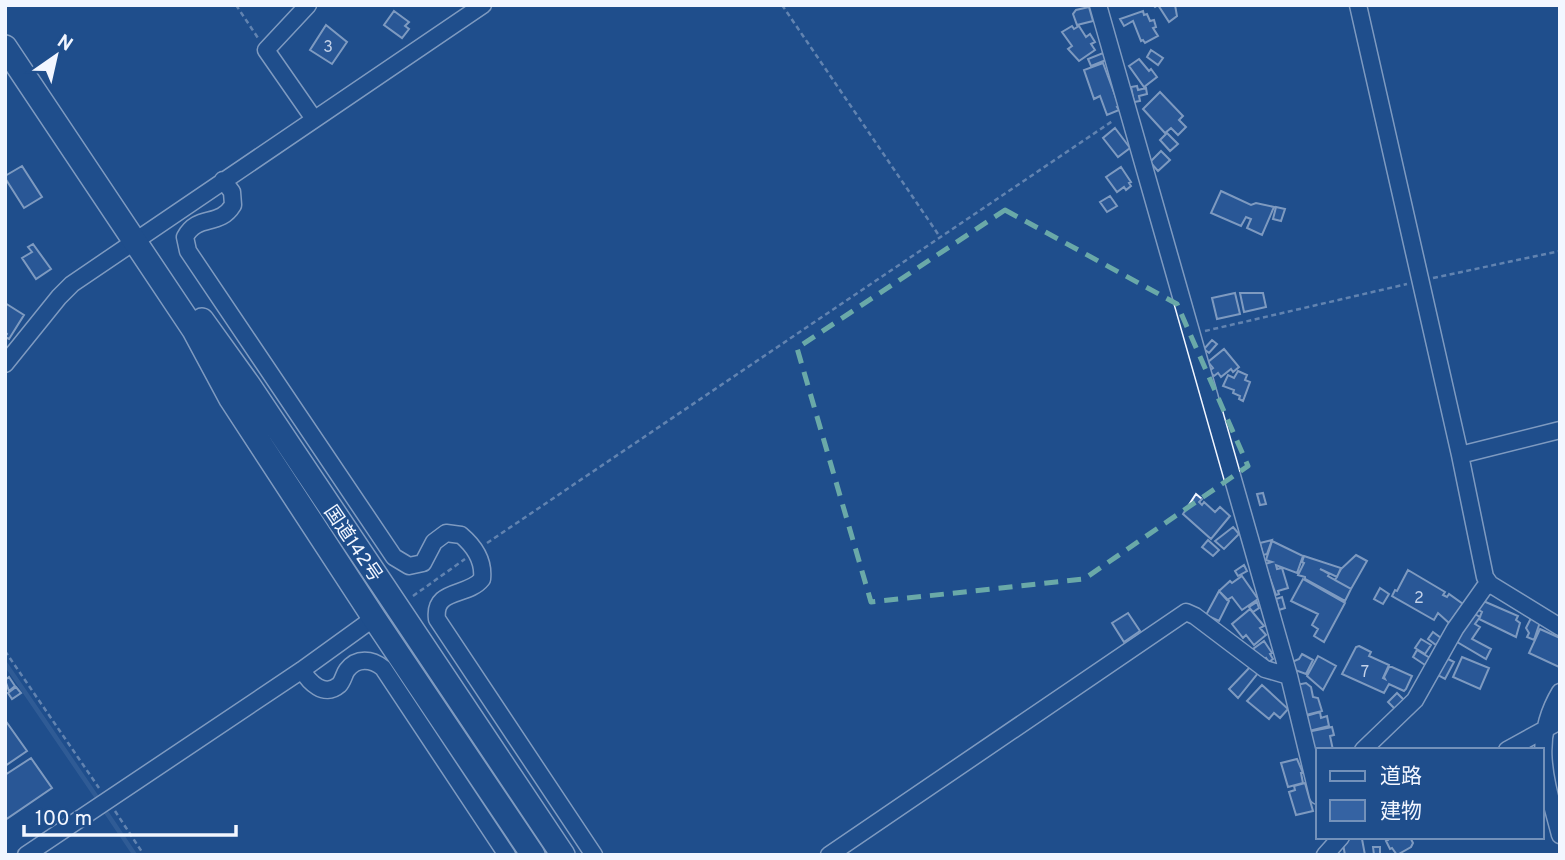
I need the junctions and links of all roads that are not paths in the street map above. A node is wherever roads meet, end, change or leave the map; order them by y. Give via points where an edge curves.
1 (308, 5) edge
2 (484, 5) edge
3 (1098, 5) edge
4 (1358, 5) edge
5 (5, 47) edge
6 (314, 119) junction
7 (223, 180) junction
8 (135, 240) junction
9 (5, 364) edge
10 (1560, 430) edge
11 (1460, 455) junction
12 (1490, 584) junction
13 (374, 618) junction
14 (1560, 627) edge
15 (302, 670) junction
16 (1289, 676) junction
17 (1560, 692) edge
18 (1560, 722) edge
19 (1544, 730) junction
20 (1365, 748) edge
21 (1511, 748) edge
22 (1316, 788) edge
23 (1560, 835) edge
24 (26, 855) edge
25 (507, 855) edge
26 (533, 855) edge
27 (563, 855) edge
28 (594, 855) edge
29 (829, 855) edge

1 - 6 street via 266,50
2 - 6 street
3 - 16 street
4 - 11 street
5 - 8 highway, 国道142号
6 - 7 street
7 - 8 street
7 - 28 street via 232,192 233,205 224,216 193,226 185,237 188,251 394,557 409,566 423,563 434,542 446,533 461,535 475,551 482,563 482,579 471,589 441,599 436,619
8 - 9 street via 64,291
8 - 13 highway, 国道142号 via 194,330 231,399
8 - 27 highway, 国道142号 via 161,263 248,384
10 - 11 street
11 - 12 street
12 - 14 street
12 - 20 street via 1455,629 1415,700
13 - 15 street
13 - 26 highway, 国道142号
15 - 24 street
15 - 25 street via 319,689 331,689 356,663 375,662 383,668
16 - 22 street
16 - 29 street via 1265,669 1186,612
17 - 19 street
18 - 19 street
19 - 21 street
19 - 23 street via 1545,780

